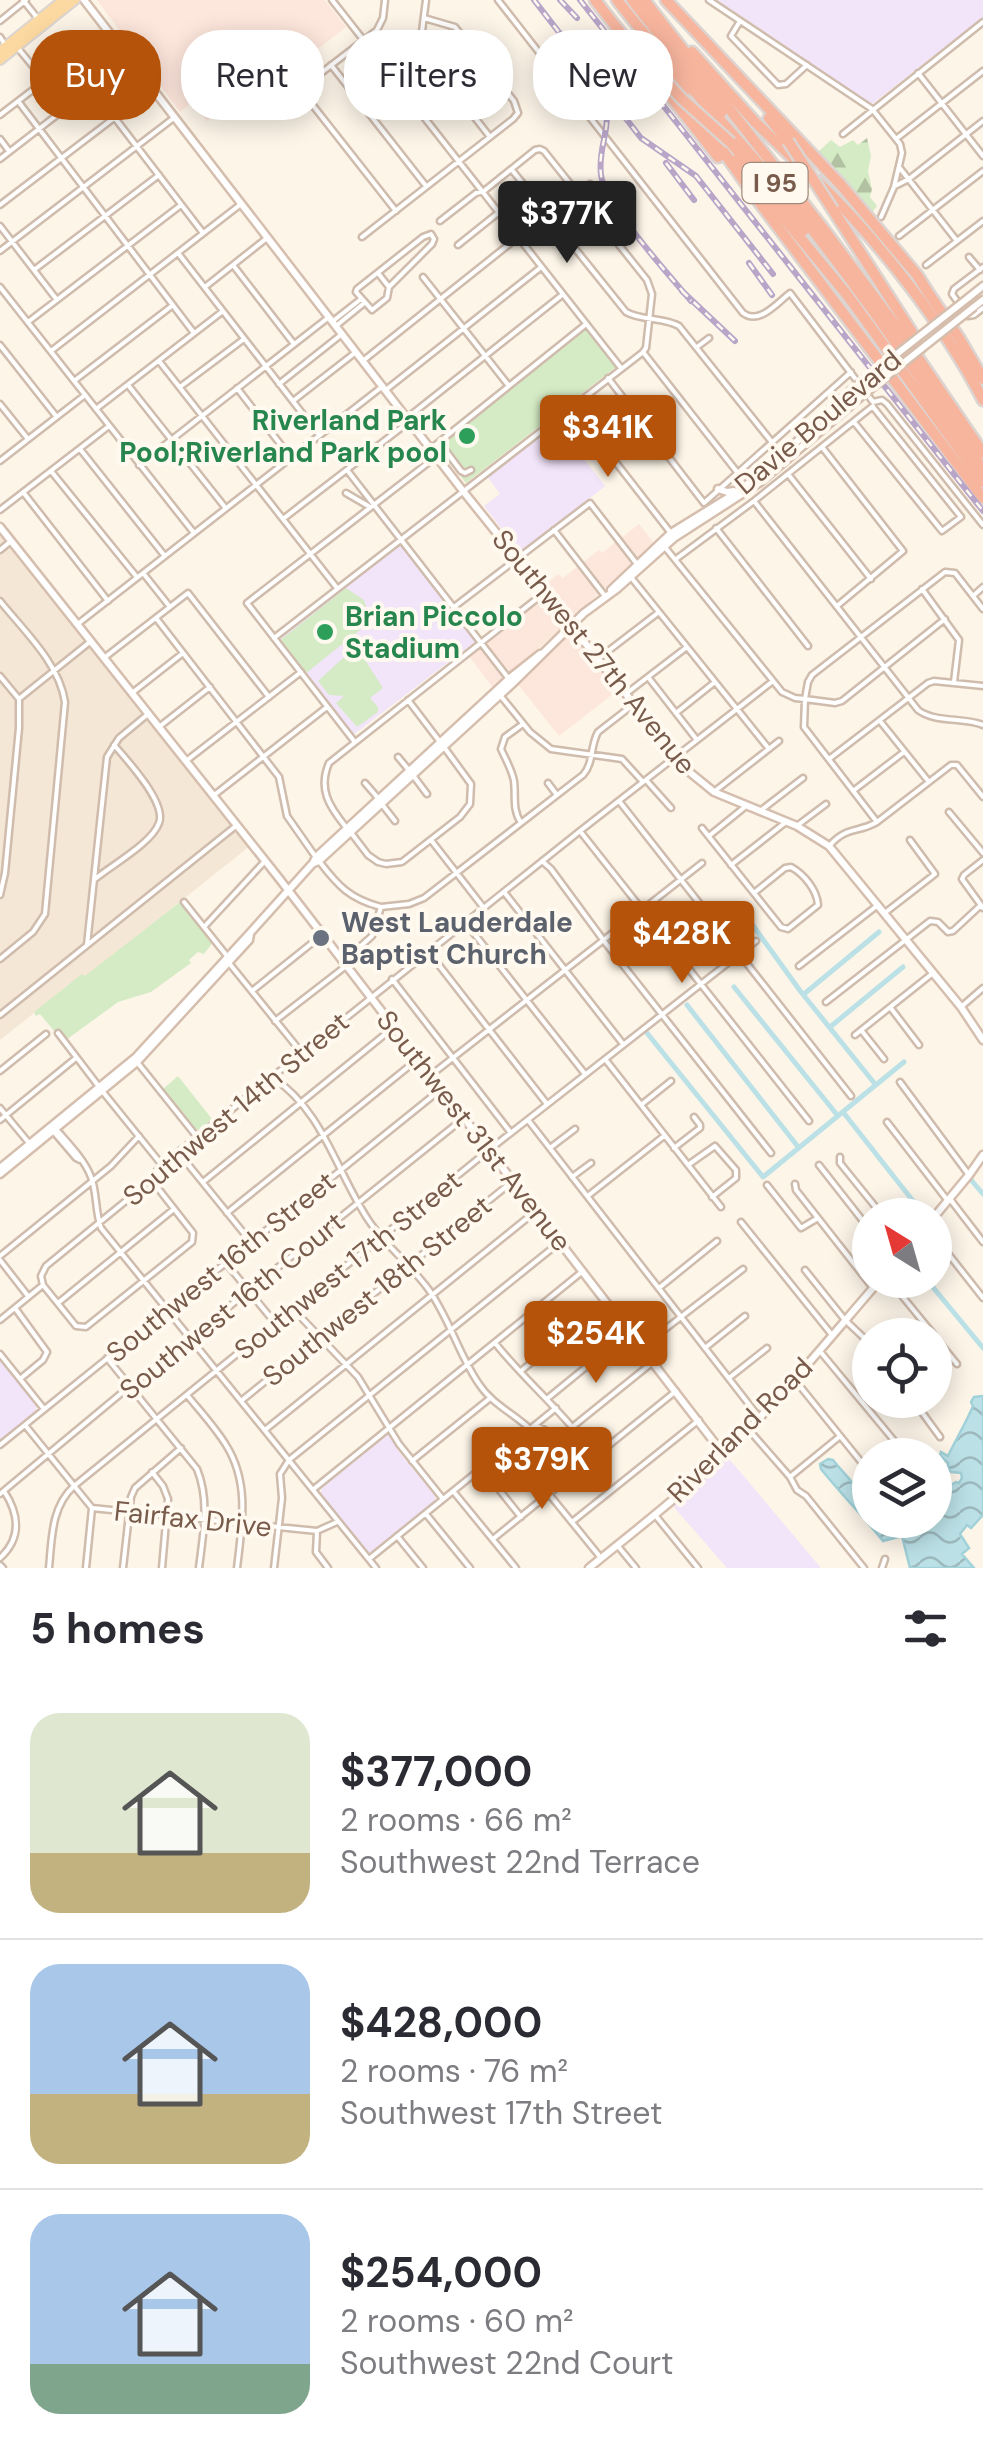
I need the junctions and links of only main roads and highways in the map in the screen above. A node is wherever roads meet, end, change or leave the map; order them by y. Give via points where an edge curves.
1 (63, 0) edge
2 (75, 0) edge
3 (84, 0) edge
4 (599, 0) edge
5 (620, 0) edge
6 (641, 0) edge
7 (664, 0) edge
8 (634, 22) junction
9 (688, 47) junction
10 (3, 48) edge
11 (0, 60) edge
12 (702, 122) junction
13 (751, 149) junction
14 (818, 182) junction
15 (804, 263) junction
16 (983, 286) edge
17 (929, 294) junction
18 (983, 300) edge
19 (979, 307) edge
20 (941, 331) junction
21 (924, 358) junction
22 (900, 363) junction
23 (983, 379) edge
24 (983, 400) edge
25 (934, 415) junction
26 (983, 445) edge
27 (983, 453) edge
28 (983, 466) edge
29 (983, 482) edge
30 (745, 487) junction
31 (718, 490) road end
32 (983, 495) edge
33 (704, 502) road end
34 (702, 514) junction
35 (0, 527) edge
36 (685, 527) junction
37 (666, 543) junction
38 (606, 595) junction
39 (570, 626) junction
40 (540, 654) junction
41 (508, 680) junction
42 (500, 695) junction
43 (442, 744) junction
44 (411, 772) junction
45 (348, 829) junction
46 (316, 860) junction
47 (288, 890) junction
48 (228, 960) junction
49 (983, 1040) edge
50 (149, 1044) junction
51 (138, 1062) junction
52 (102, 1090) junction
53 (983, 1155) edge
54 (0, 1171) edge
55 (951, 1198) edge
56 (865, 1298) edge
57 (724, 1454) junction
58 (589, 1568) edge

1 - 10 main road
2 - 11 main road
3 - 39 main road, Southwest 27th Avenue
4 - 15 highway
4 - 22 highway, bridge via 808,235
5 - 8 highway, I 95
5 - 13 highway
6 - 9 highway, I 95
6 - 13 highway
6 - 27 highway via 822,227
7 - 17 highway via 841,185
7 - 21 highway, bridge via 788,141
8 - 12 highway
8 - 22 highway, I 95 via 836,260
9 - 14 highway
9 - 21 highway, I 95
12 - 15 highway
12 - 22 highway
13 - 28 highway via 839,258
14 - 17 highway via 867,224
14 - 20 highway
15 - 32 highway
16 - 20 main road, Davie Boulevard, bridge
17 - 23 highway
18 - 19 main road, Davie Boulevard
19 - 20 main road, Davie Boulevard, bridge
20 - 22 main road, Davie Boulevard, bridge
20 - 24 highway
21 - 26 highway, I 95
22 - 25 highway
22 - 28 highway, I 95
22 - 30 main road, Davie Boulevard, bridge via 851,390
22 - 36 main road, Davie Boulevard, bridge via 750,490
25 - 29 highway
25 - 32 highway
30 - 31 main road
30 - 34 main road, Davie Boulevard
33 - 34 main road
34 - 36 main road, Davie Boulevard
35 - 47 main road, Southwest 31st Avenue
36 - 37 main road, Davie Boulevard
37 - 38 main road, Davie Boulevard
37 - 38 main road, Davie Boulevard
38 - 39 main road, Davie Boulevard
39 - 40 main road, Davie Boulevard
39 - 49 main road, Southwest 27th Avenue via 687,770 714,792 829,846
40 - 41 main road, Davie Boulevard
40 - 42 main road, Davie Boulevard
41 - 42 main road
41 - 43 main road, Davie Boulevard
42 - 43 main road, Davie Boulevard
43 - 44 main road, Davie Boulevard
43 - 44 main road, Davie Boulevard
44 - 45 main road, Davie Boulevard
45 - 46 main road, Davie Boulevard
45 - 46 main road, Davie Boulevard
46 - 47 main road, Davie Boulevard
47 - 48 main road, Davie Boulevard
47 - 57 main road, Southwest 31st Avenue
48 - 50 main road, Davie Boulevard
48 - 51 main road, Davie Boulevard
50 - 51 main road
50 - 52 main road, Davie Boulevard
51 - 52 main road, Davie Boulevard
52 - 54 main road, Davie Boulevard
53 - 55 main road
56 - 57 main road, Riverland Road
57 - 58 main road, Riverland Road

